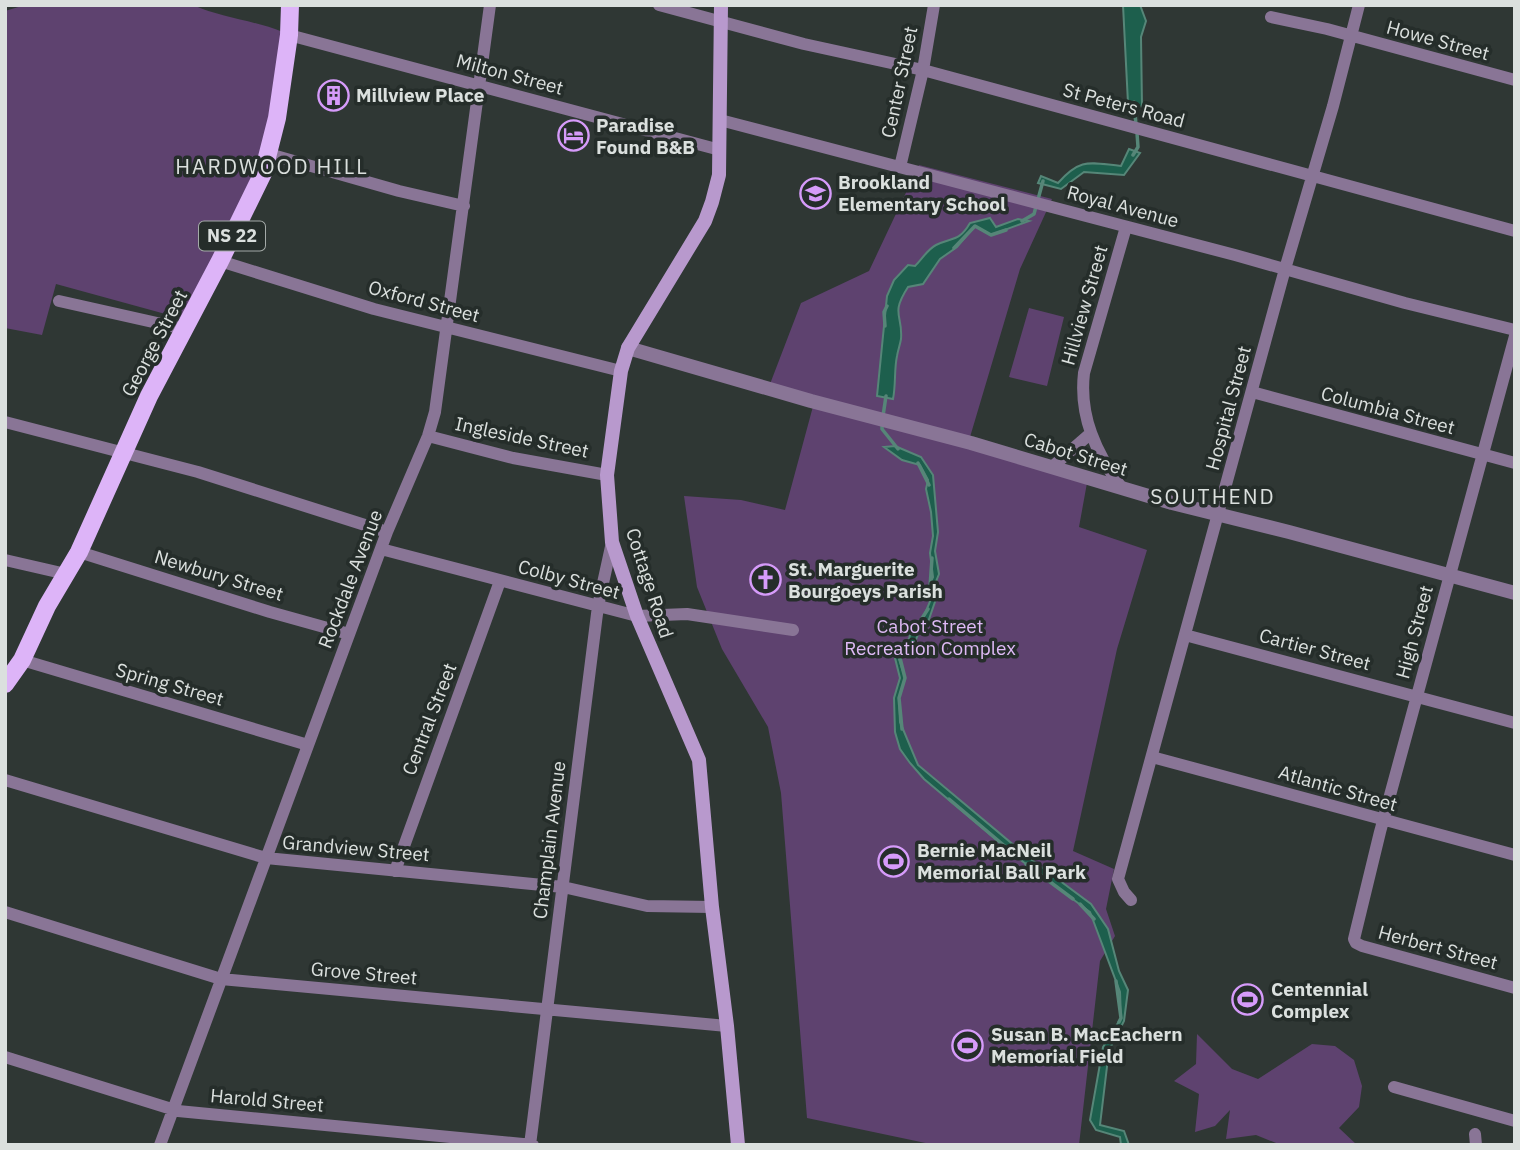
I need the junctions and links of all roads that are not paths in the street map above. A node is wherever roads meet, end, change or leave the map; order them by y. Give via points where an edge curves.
1 (290, 5) edge
2 (491, 5) edge
3 (659, 5) edge
4 (721, 5) edge
5 (934, 5) edge
6 (1359, 5) edge
7 (1271, 17) dead end
8 (723, 22) junction
9 (289, 35) junction
10 (1352, 36) junction
11 (923, 70) junction
12 (1515, 80) edge
13 (480, 86) junction
14 (720, 120) junction
15 (720, 150) junction
16 (269, 154) junction
17 (900, 167) junction
18 (1313, 176) junction
19 (464, 206) junction
20 (1126, 228) junction
21 (1515, 231) edge
22 (220, 261) junction
23 (1285, 269) junction
24 (59, 301) dead end
25 (448, 328) junction
26 (184, 330) junction
27 (1515, 330) edge
28 (1515, 336) edge
29 (628, 348) junction
30 (621, 371) junction
31 (1252, 392) junction
32 (5, 422) edge
33 (1091, 433) junction
34 (428, 436) junction
35 (123, 451) junction
36 (1482, 455) junction
37 (1515, 463) edge
38 (1052, 467) junction
39 (607, 475) junction
40 (1121, 487) junction
41 (1219, 514) junction
42 (387, 532) junction
43 (612, 542) junction
44 (380, 549) junction
45 (79, 552) junction
46 (5, 560) edge
47 (66, 575) junction
48 (1450, 576) junction
49 (500, 581) junction
50 (1515, 593) edge
51 (598, 606) junction
52 (636, 616) junction
53 (793, 630) dead end
54 (349, 634) junction
55 (1185, 635) junction
56 (22, 660) junction
57 (5, 684) edge
58 (1416, 698) junction
59 (1515, 723) edge
60 (308, 745) junction
61 (1152, 757) junction
62 (5, 780) edge
63 (1383, 821) junction
64 (1515, 855) edge
65 (266, 858) junction
66 (395, 871) junction
67 (562, 887) junction
68 (1131, 900) dead end
69 (712, 907) junction
70 (5, 912) edge
71 (1354, 939) joint
72 (221, 979) junction
73 (1515, 988) edge
74 (547, 1010) junction
75 (727, 1026) junction
76 (5, 1057) edge
77 (1394, 1087) dead end
78 (173, 1110) junction
79 (1515, 1121) edge
80 (160, 1145) edge
81 (531, 1145) edge
82 (738, 1145) edge

1 - 9 main road, George Street / NS 22
2 - 13 street, Rockdale Avenue
3 - 8 street, St Peters Road
4 - 8 main road, Cottage Road
5 - 11 street, Center Street
6 - 10 street, Hospital Street
7 - 10 street, Howe Street
8 - 11 street, St Peters Road
8 - 14 main road, Cottage Road
9 - 13 street, Milton Street
9 - 16 main road, George Street / NS 22
10 - 12 street, Howe Street
10 - 18 street, Hospital Street
11 - 17 street, Center Street
11 - 18 street, St Peters Road
13 - 15 street, Milton Street
13 - 19 street, Rockdale Avenue
14 - 15 main road, Cottage Road
14 - 17 street, Royal Avenue
15 - 29 main road, Cottage Road via 719,175 705,221
16 - 19 street
16 - 22 main road, George Street / NS 22
17 - 20 street, Royal Avenue
18 - 21 street, St Peters Road
18 - 23 street, Hospital Street
19 - 25 street, Rockdale Avenue
20 - 23 street, Royal Avenue
20 - 33 street, Hillview Street via 1084,373 1083,404
22 - 25 street, Oxford Street
22 - 26 main road, George Street / NS 22
23 - 27 street, Royal Avenue
23 - 31 street, Hospital Street
24 - 26 street
25 - 30 street, Oxford Street
25 - 34 street, Rockdale Avenue
26 - 35 main road, George Street / NS 22
28 - 36 street, High Street
29 - 30 main road, Cottage Road
29 - 38 street, Cabot Street
30 - 39 main road, Cottage Road
31 - 36 street, Columbia Street
31 - 41 street, Hospital Street
32 - 35 street
33 - 38 street
33 - 40 street, Hillview Street
34 - 39 street, Ingleside Street
34 - 42 street, Rockdale Avenue
35 - 42 street
35 - 45 main road, George Street / NS 22
36 - 37 street, Columbia Street
36 - 48 street, High Street
38 - 40 street, Cabot Street
39 - 43 main road, Cottage Road
40 - 41 street, Cabot Street
41 - 48 street, Cabot Street
41 - 55 street, Hospital Street
42 - 44 street, Rockdale Avenue
43 - 51 street, Champlain Avenue
43 - 52 main road, Cottage Road
44 - 49 street, Colby Street
44 - 54 street, Rockdale Avenue
45 - 47 main road, George Street / NS 22
45 - 54 street, Newbury Street
46 - 47 street
47 - 56 main road, George Street / NS 22
48 - 50 street, Cabot Street
48 - 58 street, High Street
49 - 51 street, Colby Street
49 - 66 street, Central Street
51 - 52 street, Colby Street
51 - 67 street, Champlain Avenue
52 - 53 street, Colby Street via 687,614
52 - 69 main road, Cottage Road via 699,760
54 - 60 street, Rockdale Avenue
55 - 58 street, Cartier Street
55 - 61 street, Hospital Street
56 - 57 main road, George Street / NS 22
56 - 60 street, Spring Street
58 - 59 street, Cartier Street
58 - 63 street, High Street
60 - 65 street, Rockdale Avenue
61 - 63 street, Atlantic Street
61 - 68 street, Hospital Street via 1118,879
62 - 65 street, Grandview Street
63 - 64 street, Atlantic Street
63 - 71 street, High Street
65 - 66 street, Grandview Street
65 - 72 street, Rockdale Avenue
66 - 67 street, Grandview Street
67 - 69 street, Grandview Street via 632,904
67 - 74 street, Champlain Avenue
69 - 75 main road, Cottage Road
70 - 72 street, Grove Street
71 - 73 street, Herbert Street via 1362,946
72 - 74 street, Grove Street
72 - 78 street, Rockdale Avenue
74 - 75 street, Grove Street
74 - 81 street, Champlain Avenue
75 - 82 main road, Cottage Road
76 - 78 street, Harold Street
77 - 79 street
78 - 80 street, Rockdale Avenue
78 - 81 street, Harold Street

